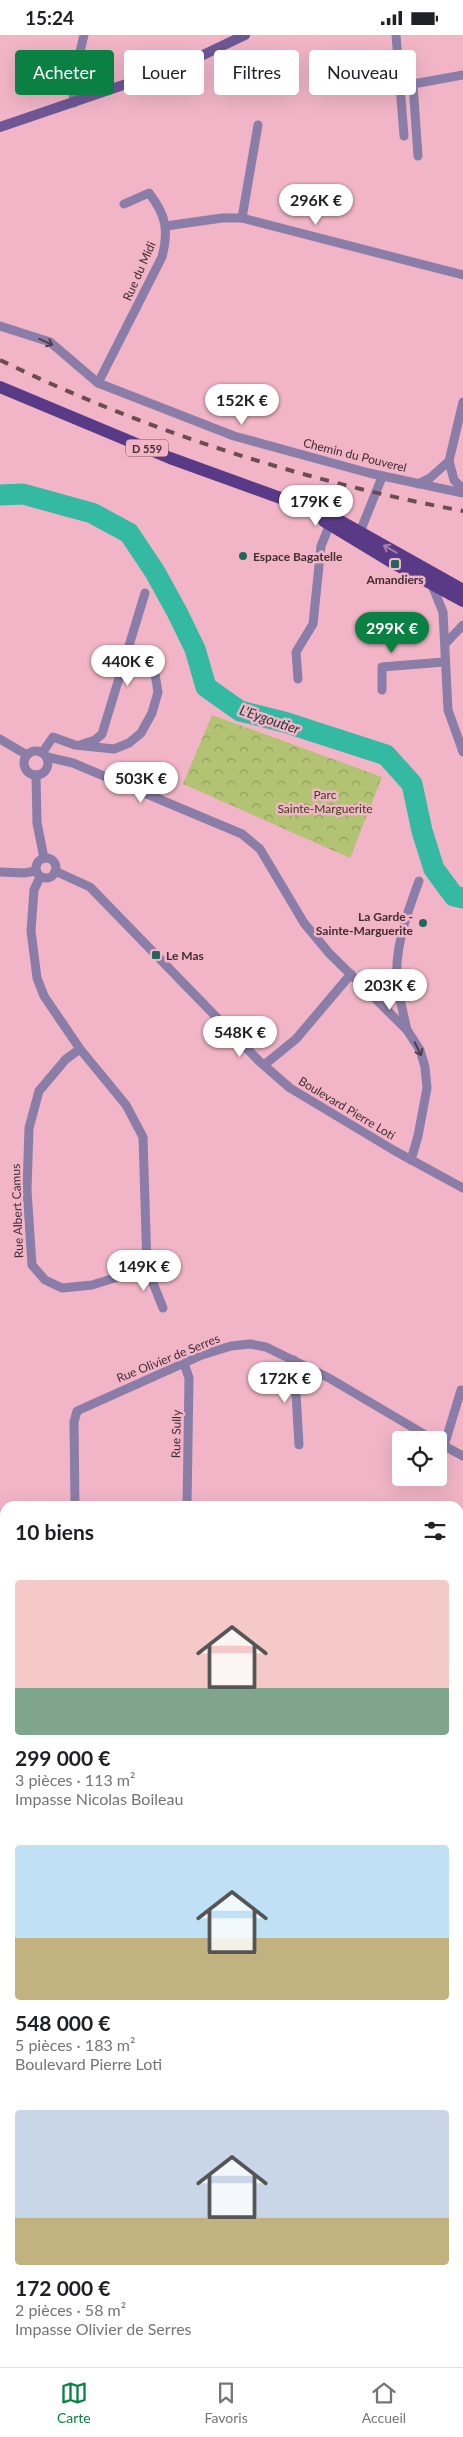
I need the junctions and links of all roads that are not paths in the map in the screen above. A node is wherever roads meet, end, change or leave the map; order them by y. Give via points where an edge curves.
1 (84, 35) edge
2 (245, 35) edge
3 (396, 35) edge
4 (463, 75) edge
5 (74, 103) junction
6 (258, 125) dead end
7 (0, 127) edge
8 (404, 136) dead end
9 (418, 156) dead end
10 (124, 204) dead end
11 (242, 218) junction
12 (166, 226) junction
13 (463, 275) edge
14 (0, 326) edge
15 (98, 383) junction
16 (0, 387) edge
17 (463, 402) edge
18 (449, 461) junction
19 (382, 477) junction
20 (418, 484) junction
21 (463, 489) edge
22 (463, 493) edge
23 (331, 521) junction
24 (358, 536) junction
25 (432, 584) junction
26 (144, 593) dead end
27 (462, 597) edge
28 (443, 612) junction
29 (463, 625) edge
30 (446, 643) junction
31 (152, 662) dead end
32 (444, 662) junction
33 (298, 679) dead end
34 (382, 690) dead end
35 (0, 739) edge
36 (75, 745) junction
37 (463, 752) edge
38 (27, 755) junction
39 (44, 755) junction
40 (36, 775) junction
41 (44, 859) junction
42 (56, 871) junction
43 (0, 872) edge
44 (38, 874) junction
45 (419, 881) dead end
46 (351, 974) junction
47 (397, 987) junction
48 (371, 995) junction
49 (407, 1030) junction
50 (80, 1049) junction
51 (264, 1065) junction
52 (411, 1160) junction
53 (463, 1188) edge
54 (147, 1268) junction
55 (163, 1308) dead end
56 (294, 1360) junction
57 (184, 1363) junction
58 (461, 1390) dead end
59 (419, 1431) edge
60 (446, 1431) edge
61 (299, 1445) dead end
62 (447, 1447) edge
63 (463, 1456) edge
64 (75, 1501) edge
65 (187, 1501) edge

1 - 5 street via 72,85
2 - 5 main road via 182,65
3 - 8 street
4 - 9 street via 412,84
5 - 7 main road
6 - 11 street
10 - 12 street, Rue du Midi via 149,193
11 - 12 street
11 - 13 street
12 - 15 street, Rue du Midi via 162,257
14 -> 15 street, Chemin du Pouverel via 50,342
15 - 19 street, Chemin du Pouverel via 234,436
16 - 23 main road, D 559 via 170,458 297,503
17 - 18 street
18 - 20 street
18 - 21 street via 454,480
19 - 20 street, Chemin du Pouverel
19 - 24 street
20 - 22 street, Chemin du Pouverel
23 - 24 main road, D 559
23 - 33 street via 321,546 313,624 296,652
24 - 25 main road, D 559
27 -> 24 main road, D 559
25 - 27 main road, D 559
25 - 28 street
26 - 36 street via 102,734 94,740
27 - 28 street via 448,603
28 - 30 street
29 - 30 street
30 - 32 street
31 - 36 street via 158,693 141,733 114,749
32 - 34 street via 382,667
32 - 37 street via 448,710
35 - 38 street
36 - 39 street via 52,737
38 - 39 street via 34,751
38 - 40 street via 24,761 26,769
39 - 40 street via 47,769
39 - 46 street via 73,763 251,839 267,859 304,923
40 - 41 street via 37,823
41 - 42 street via 54,862
41 - 44 street via 37,863
42 - 44 street via 50,878
42 - 51 street, Boulevard Pierre Loti via 90,887
43 - 44 street
44 - 50 street via 31,931 37,978 44,996
45 - 47 street via 400,940
46 - 48 street
46 - 51 street via 296,1039
47 - 48 street
47 - 49 street
48 - 49 street
49 -> 52 street via 420,1050 427,1088
50 - 54 street via 126,1105 143,1137
50 - 54 street, Rue Albert Camus via 66,1059 39,1091 28,1128 27,1190 32,1265 44,1280 62,1288 92,1285
51 - 52 street, Boulevard Pierre Loti via 290,1088
52 - 53 street, Boulevard Pierre Loti
54 - 55 street
56 - 57 street, Rue Olivier de Serres via 266,1347 250,1344 231,1346
56 - 59 street, Rue Olivier de Serres
56 - 61 street
57 - 64 street, Rue Olivier de Serres via 77,1411 74,1422
57 - 65 street, Rue Sully via 189,1378
58 - 60 street
62 - 63 street

